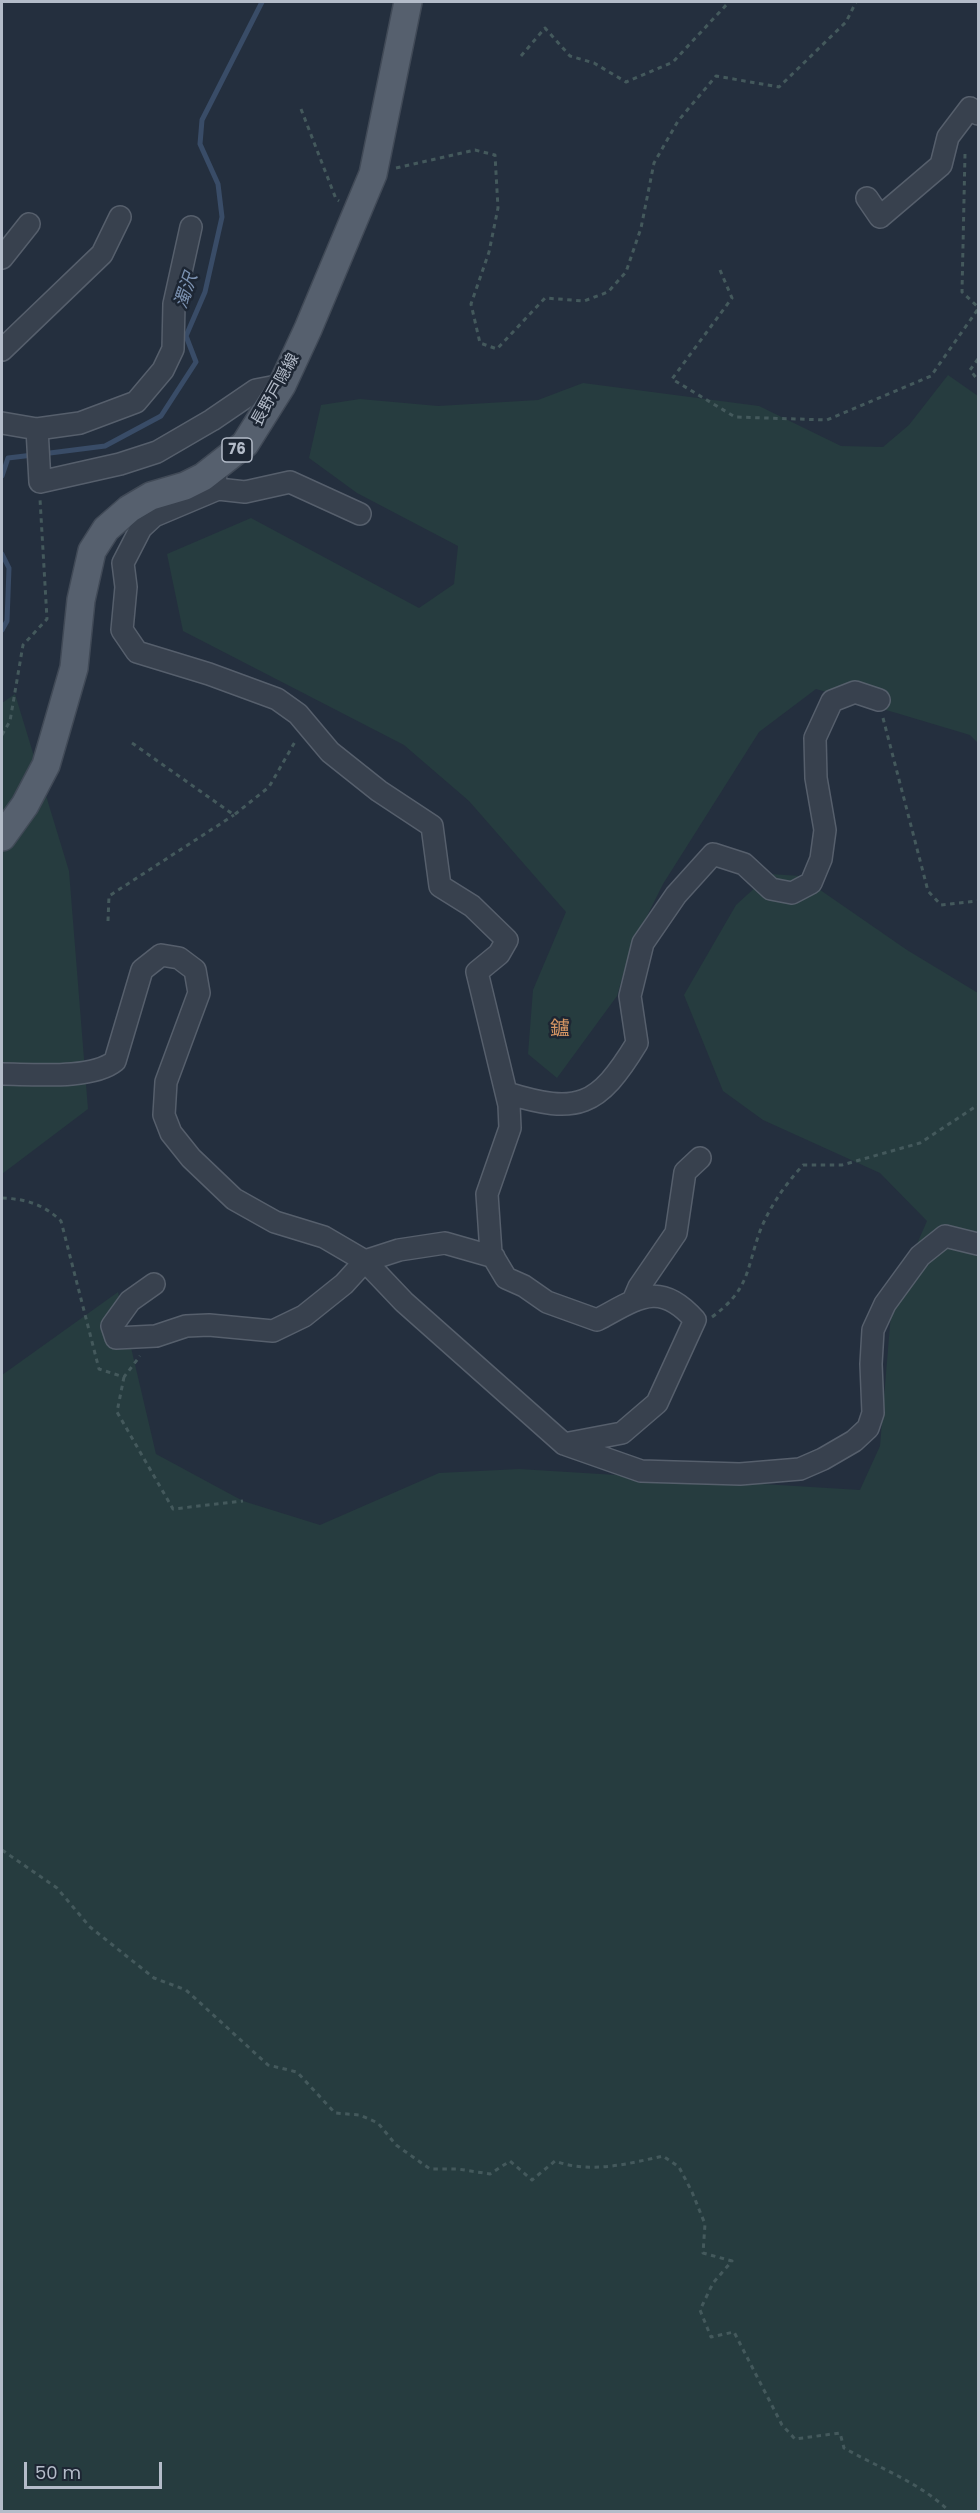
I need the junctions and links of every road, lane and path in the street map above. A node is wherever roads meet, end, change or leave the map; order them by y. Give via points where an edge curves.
1 (408, 2) edge
2 (729, 2) edge
3 (856, 2) edge
4 (521, 56) dead end
5 (301, 109) dead end
6 (978, 114) edge
7 (966, 144) dead end
8 (373, 174) junction
9 (867, 198) dead end
10 (357, 213) junction
11 (120, 217) dead end
12 (29, 224) dead end
13 (191, 227) dead end
14 (2, 258) edge
15 (720, 270) dead end
16 (978, 308) edge
17 (2, 350) edge
18 (978, 359) edge
19 (978, 380) edge
20 (282, 385) junction
21 (2, 423) edge
22 (37, 435) junction
23 (39, 475) junction
24 (215, 479) junction
25 (360, 514) dead end
26 (879, 700) joint
27 (305, 723) junction
28 (2, 735) edge
29 (132, 743) dead end
30 (234, 815) junction
31 (2, 837) edge
32 (978, 901) edge
33 (108, 921) dead end
34 (2, 1074) edge
35 (507, 1093) junction
36 (978, 1105) edge
37 (700, 1158) dead end
38 (2, 1198) edge
39 (978, 1244) edge
40 (494, 1257) junction
41 (365, 1261) junction
42 (154, 1284) dead end
43 (633, 1301) junction
44 (689, 1334) junction
45 (156, 1336) junction
46 (124, 1377) junction
47 (564, 1444) junction
48 (243, 1501) dead end
49 (2, 1850) edge
50 (950, 2511) edge

1 - 8 main road, 長野戸隠線 / 76
2 - 4 path via 673,62 626,82 594,63 570,56 545,28
3 - 8 path via 846,22 779,87 716,76 678,121 654,163 641,228 626,272 608,292 584,301 544,298 496,349 480,343 471,304 489,252 498,208 495,155 475,150
5 - 10 path via 336,199
6 - 9 street via 970,108 948,137 941,165 880,217
7 - 16 path via 962,292
8 - 10 main road, 長野戸隠線 / 76
10 - 20 main road, 長野戸隠線 / 76
11 - 17 street via 102,254
12 - 14 street
13 - 22 street via 174,304 172,349 163,370 136,402
15 - 16 path via 732,298 672,379 735,417 827,420 931,376
18 - 19 path via 970,370
20 - 23 street via 256,390 157,452 120,464
20 - 24 main road, 長野戸隠線 / 76 via 245,444
21 - 22 street
22 - 23 street
23 - 28 path via 47,619 23,645 10,722
24 - 25 street via 245,492 290,482
24 - 27 street via 141,528 123,563 126,587 122,630 137,652 277,699
24 - 31 main road, 長野戸隠線 / 76 via 151,496 106,529 92,551 81,600 74,668 46,765
26 - 32 path via 928,891 941,905
26 - 35 street via 855,692 832,701 815,738 816,778 825,830 821,859 811,883 792,893 771,890 744,864 713,854 676,895 643,943 630,996 637,1043 604,1088 587,1101 573,1105 537,1102
27 - 30 path via 269,787
27 - 35 street via 330,752 378,791 432,826 440,886 472,906 507,940 499,954 477,972
29 - 30 path
30 - 33 path via 109,896
34 - 41 street via 69,1074 108,1067 115,1061 142,970 161,955 179,958 195,970 199,993 166,1082 164,1115 171,1133 234,1199 275,1222 324,1238
35 - 40 street via 510,1128 487,1194
36 - 44 path via 920,1143 842,1165 803,1165 782,1188 760,1231 751,1268 731,1303
37 - 43 street via 685,1172 676,1233
38 - 46 path via 22,1198 47,1208 61,1221 99,1369
39 - 47 street via 945,1236 920,1256 885,1304 873,1330 873,1413 868,1428 823,1459 800,1469 740,1474 641,1471
40 - 41 street via 446,1243 399,1250
40 - 43 street via 506,1278 547,1302 597,1320
41 - 45 street via 344,1284 304,1316 273,1331 209,1325 186,1326
41 - 47 street via 404,1302
42 - 45 street via 130,1300 112,1326 116,1338
43 - 44 street via 660,1294 681,1304 694,1320
44 - 47 street via 657,1403 622,1433
45 - 46 path
46 - 48 path via 117,1412 173,1509
49 - 50 path via 57,1888 90,1927 154,1978 186,1990 268,2065 297,2072 334,2113 360,2115 378,2123 396,2145 430,2169 490,2174 510,2161 532,2180 555,2161 573,2168 606,2167 663,2156 679,2168 701,2213 705,2224 703,2253 732,2261 713,2283 700,2310 711,2337 734,2332 782,2425 795,2439 840,2433 844,2448 916,2486

